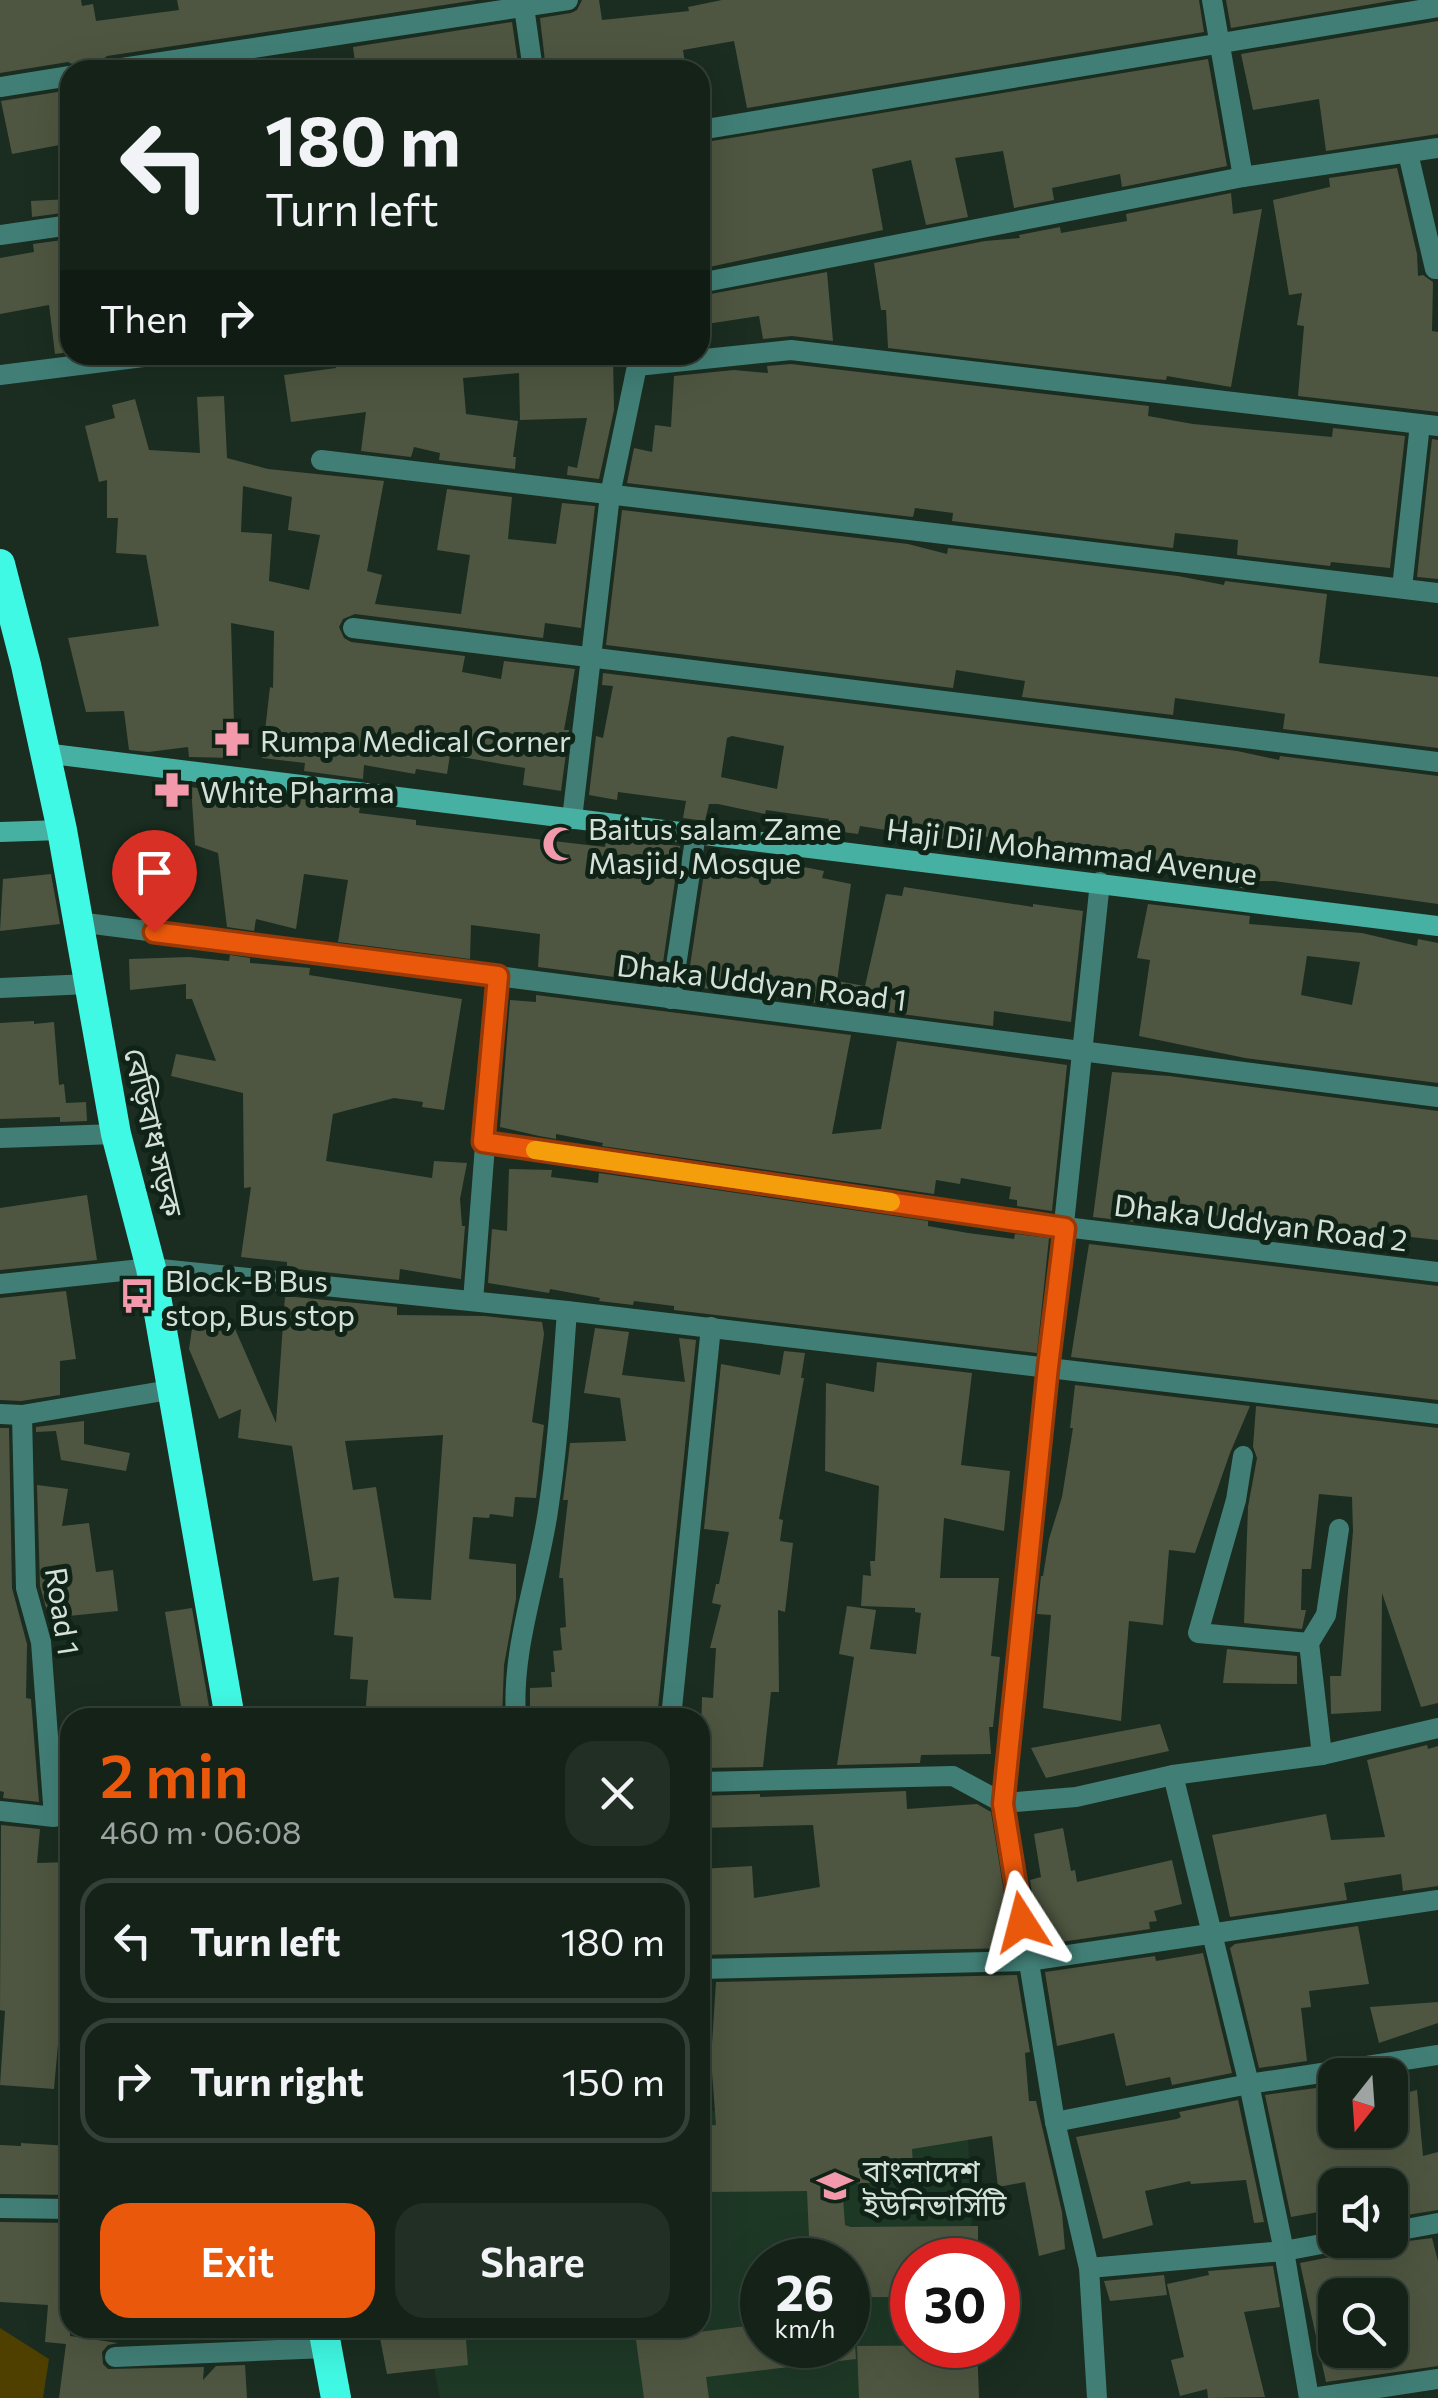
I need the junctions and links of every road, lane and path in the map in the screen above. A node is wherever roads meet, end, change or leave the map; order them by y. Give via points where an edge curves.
1 (568, 0) edge
2 (1212, 0) edge
3 (524, 7) junction
4 (1438, 7) edge
5 (1220, 44) junction
6 (175, 60) edge
7 (532, 60) edge
8 (60, 77) edge
9 (0, 86) edge
10 (710, 128) edge
11 (1438, 148) edge
12 (1408, 153) junction
13 (1243, 177) junction
14 (60, 227) edge
15 (0, 236) edge
16 (1438, 269) edge
17 (710, 281) edge
18 (710, 355) edge
19 (80, 365) edge
20 (636, 365) edge
21 (0, 375) edge
22 (1429, 425) edge
23 (321, 460) dead end
24 (610, 496) junction
25 (0, 564) edge
26 (1402, 588) junction
27 (1438, 592) edge
28 (354, 628) dead end
29 (591, 657) junction
30 (44, 753) junction
31 (1438, 762) edge
32 (572, 819) junction
33 (62, 830) junction
34 (0, 832) edge
35 (696, 833) junction
36 (1100, 882) junction
37 (78, 922) junction
38 (1438, 926) edge
39 (498, 976) junction
40 (89, 984) junction
41 (0, 988) edge
42 (671, 999) junction
43 (1083, 1053) junction
44 (1438, 1097) edge
45 (116, 1134) junction
46 (0, 1138) edge
47 (483, 1142) junction
48 (1065, 1228) junction
49 (151, 1268) junction
50 (1438, 1272) edge
51 (0, 1284) edge
52 (473, 1301) junction
53 (568, 1311) junction
54 (712, 1328) junction
55 (1048, 1367) junction
56 (174, 1389) junction
57 (0, 1414) edge
58 (1438, 1414) edge
59 (22, 1415) junction
60 (1243, 1456) dead end
61 (1339, 1529) dead end
62 (1309, 1643) junction
63 (228, 1708) edge
64 (515, 1708) edge
65 (672, 1708) edge
66 (1438, 1728) edge
67 (1322, 1755) junction
68 (1174, 1775) junction
69 (710, 1782) edge
70 (1003, 1804) junction
71 (0, 1811) edge
72 (1438, 1900) edge
73 (1210, 1934) junction
74 (1028, 1961) junction
75 (710, 1969) edge
76 (1438, 2055) edge
77 (1249, 2084) junction
78 (1055, 2122) junction
79 (0, 2208) edge
80 (60, 2209) edge
81 (1438, 2223) edge
82 (1408, 2229) edge
83 (1318, 2245) edge
84 (1284, 2251) junction
85 (1090, 2268) junction
86 (325, 2338) edge
87 (114, 2357) dead end
88 (1438, 2379) edge
89 (336, 2398) edge
90 (1097, 2398) edge
91 (1310, 2398) edge

1 - 3 street
2 - 5 street
3 - 6 street
3 - 7 street
4 - 5 street
5 - 10 street
5 - 13 street
8 - 9 street
11 - 12 street
12 - 13 street
12 - 16 street
13 - 17 street
14 - 15 street
18 - 22 street via 791,350
19 - 21 street
20 - 24 street
22 - 26 street
23 - 24 street
24 - 26 street
24 - 29 street
25 - 30 highway, বেড়িবাধ সড়ক
26 - 27 street
28 - 29 street
29 - 31 street
29 - 32 street
30 - 32 street, Haji Dil Mohammad Avenue
30 - 33 highway, বেড়িবাধ সড়ক
32 - 35 street, Haji Dil Mohammad Avenue
33 - 34 street
33 - 37 highway, বেড়িবাধ সড়ক
35 - 36 street, Haji Dil Mohammad Avenue
35 - 42 street
36 - 38 street, Haji Dil Mohammad Avenue
36 - 43 street
37 - 39 street, Dhaka Uddyan Road 1
37 - 40 highway, বেড়িবাধ সড়ক
39 - 42 street, Dhaka Uddyan Road 1
39 - 47 street
40 - 41 street
40 - 45 highway, বেড়িবাধ সড়ক
42 - 43 street, Dhaka Uddyan Road 1
43 - 44 street, Dhaka Uddyan Road 1
43 - 48 street
45 - 46 street
45 - 49 highway, বেড়িবাধ সড়ক
47 - 48 street, Dhaka Uddyan Road 2
47 - 52 street
48 - 50 street, Dhaka Uddyan Road 2
48 - 55 street
49 - 51 street
49 - 52 street
49 - 56 highway, বেড়িবাধ সড়ক
52 - 53 street
53 - 54 street
53 - 64 street via 555,1462
54 - 55 street
54 - 65 street
55 - 58 street
55 - 70 street
56 - 59 street
56 - 63 highway, বেড়িবাধ সড়ক
57 - 59 street
59 - 71 street, Road 1 via 26,1588 41,1642 54,1817
60 - 62 street via 1198,1633
61 - 62 street via 1326,1615
62 - 67 street
66 - 67 street
67 - 68 street
68 - 70 street via 1076,1797
68 - 73 street
69 - 70 street via 953,1776
70 - 74 street
72 - 73 street
73 - 74 street
73 - 77 street
74 - 75 street
74 - 78 street
76 - 77 street
77 - 78 street
77 - 84 street
78 - 85 street
79 - 80 street
81 - 82 street
83 - 84 street
84 - 85 street
84 - 91 street
85 - 90 street
86 - 87 street
86 - 89 highway
88 - 91 street

